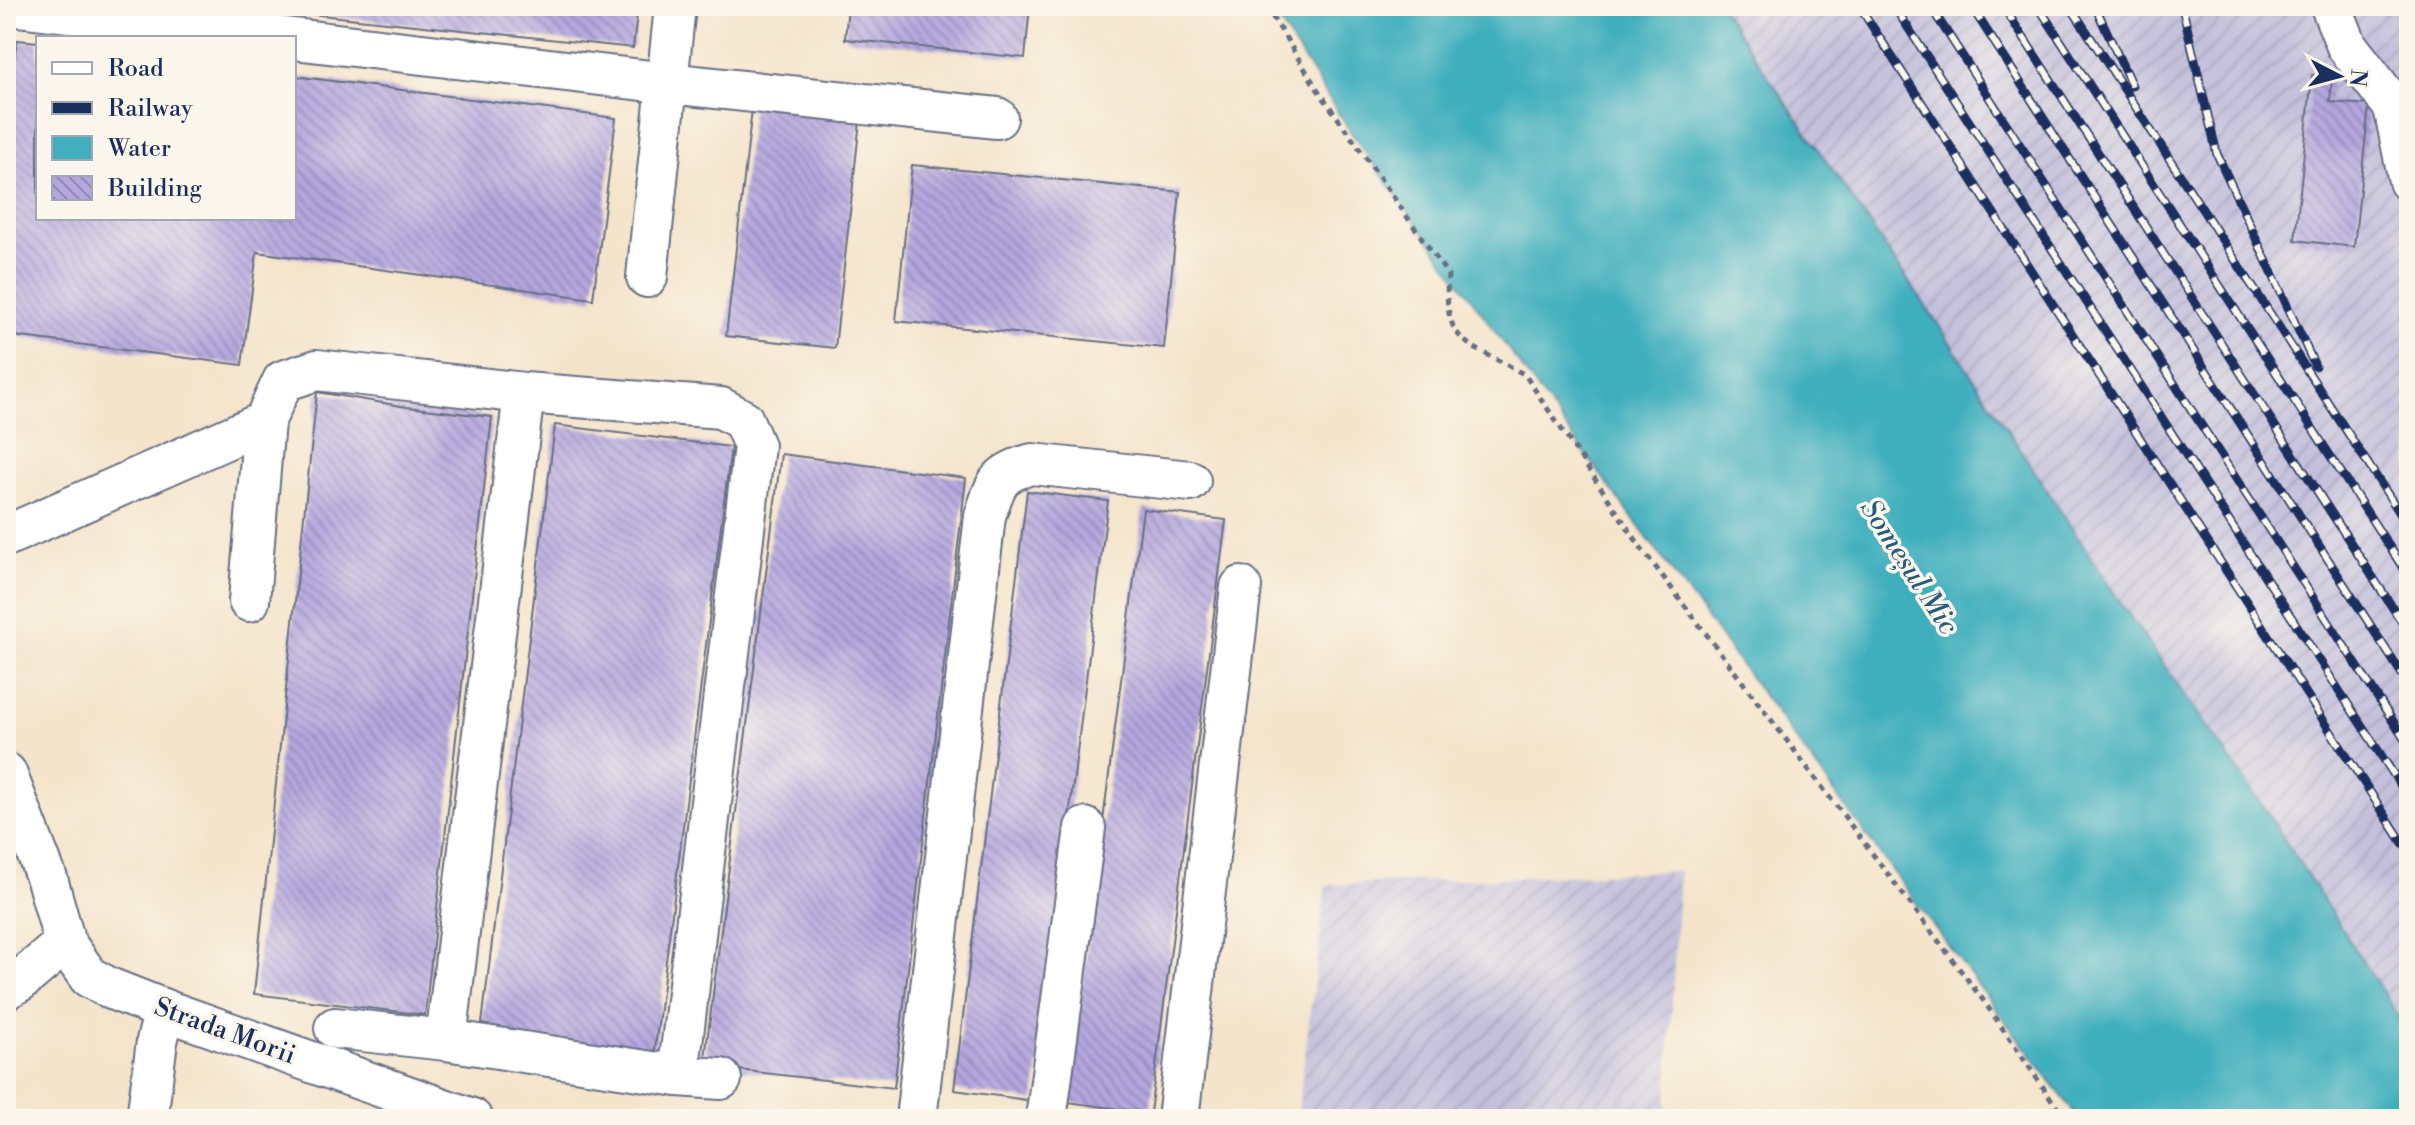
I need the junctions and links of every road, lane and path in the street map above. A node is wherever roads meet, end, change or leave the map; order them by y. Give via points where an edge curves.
1 (17, 6) edge
2 (675, 6) edge
3 (1266, 6) edge
4 (2331, 6) edge
5 (270, 36) edge
6 (296, 39) edge
7 (668, 83) junction
8 (2402, 108) edge
9 (997, 118) dead end
10 (2409, 181) edge
11 (647, 277) dead end
12 (524, 393) junction
13 (264, 422) junction
14 (1190, 481) dead end
15 (6, 536) edge
16 (1241, 587) dead end
17 (249, 601) dead end
18 (6, 773) edge
19 (1085, 828) dead end
20 (65, 943) junction
21 (6, 989) edge
22 (165, 1010) junction
23 (335, 1028) dead end
24 (446, 1040) junction
25 (678, 1076) junction
26 (721, 1079) dead end
27 (424, 1111) edge
28 (147, 1119) edge
29 (472, 1119) edge
30 (916, 1119) edge
31 (1046, 1119) edge
32 (1178, 1119) edge
33 (2065, 1119) edge

1 - 5 street
2 - 7 street
3 - 33 path via 1448,275 1452,328 1465,344 1525,375 1642,549 1983,1000
4 - 8 street via 2347,46
6 - 7 street
7 - 9 street
7 - 11 street
8 - 10 street
12 - 13 street via 317,370 283,381
12 - 24 street
12 - 25 street via 721,408 743,420 754,446
13 - 15 street
13 - 17 street
14 - 30 street via 1032,464 1009,470 994,487 985,516
16 - 32 street
18 - 20 street, Strada Morii
19 - 31 street
20 - 21 street
20 - 22 street, Strada Morii via 89,977
22 - 27 street, Strada Morii
22 - 28 street
23 - 24 street
24 - 25 street
25 - 26 street
27 - 29 street, Strada Morii

